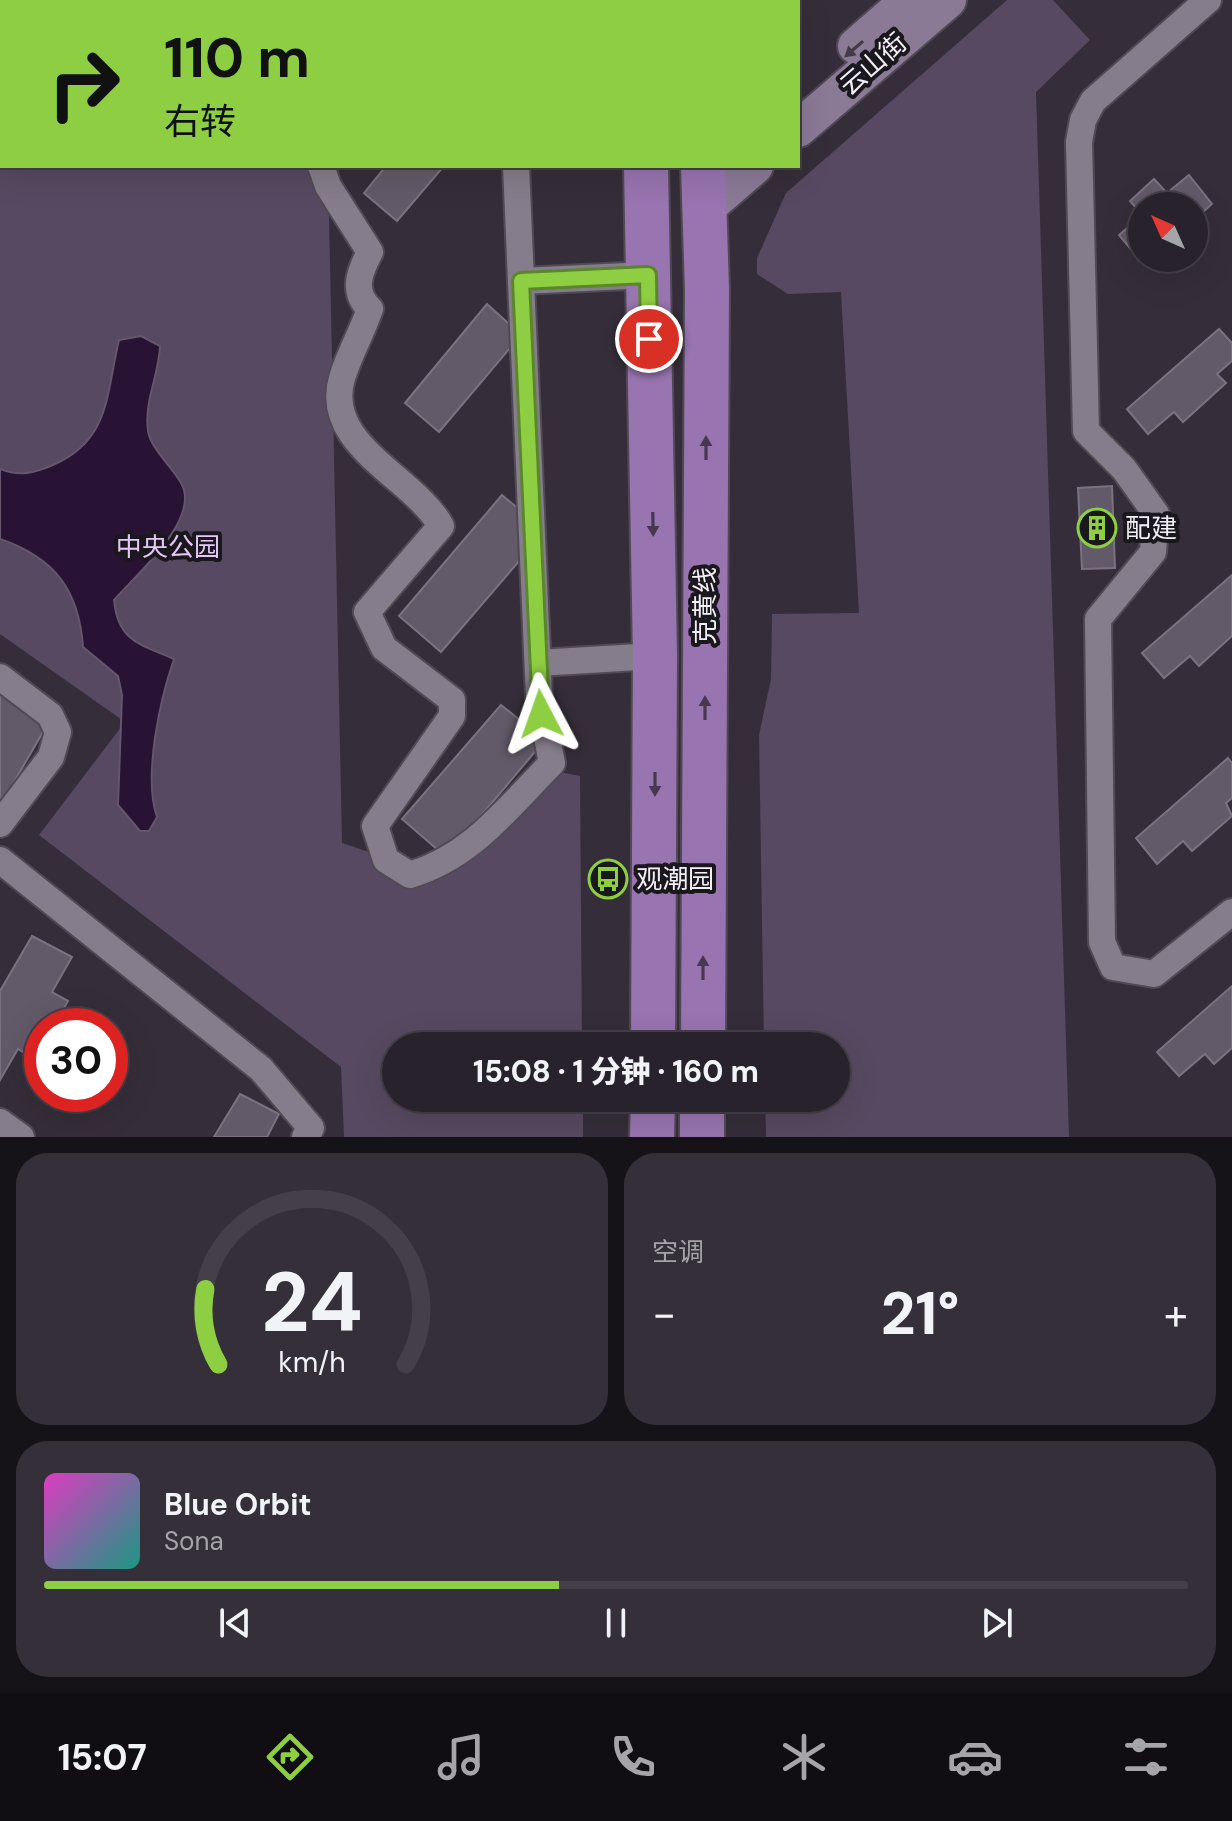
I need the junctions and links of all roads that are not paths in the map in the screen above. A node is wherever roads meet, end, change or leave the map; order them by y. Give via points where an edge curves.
1 (909, 0) edge
2 (948, 0) edge
3 (1208, 0) edge
4 (800, 95) edge
5 (800, 127) edge
6 (322, 168) edge
7 (516, 168) edge
8 (646, 168) edge
9 (749, 168) edge
10 (707, 181) edge
11 (648, 275) junction
12 (521, 281) junction
13 (655, 656) junction
14 (538, 663) junction
15 (0, 677) edge
16 (0, 824) edge
17 (0, 860) edge
18 (1232, 912) edge
19 (653, 1032) edge
20 (703, 1032) edge
21 (653, 1112) edge
22 (702, 1112) edge
23 (0, 1122) edge
24 (21, 1137) edge
25 (305, 1137) edge
26 (652, 1137) edge
27 (702, 1137) edge

1 -> 4 street, 云山街
2 - 5 street, 云山街
3 - 18 street via 1093,101 1079,142 1086,431 1124,469 1156,514 1153,552 1098,619 1102,942 1113,967 1154,974
6 - 14 street via 370,252 359,271 358,288 370,309 341,380 341,417 365,451 431,508 441,526 367,612 384,648 452,700 452,716 375,826 386,860 410,875 464,852 552,763 541,714
7 - 12 street
8 - 11 highway, 克黄线
9 - 10 street
20 -> 10 highway, 克黄线
11 - 12 street
11 -> 13 highway, 克黄线
12 - 14 street
13 - 14 street
13 -> 19 highway, 克黄线
15 - 16 street via 50,715 58,732 51,757
17 - 25 street via 261,1069 311,1128
21 - 26 highway
22 - 27 highway
23 - 24 street

